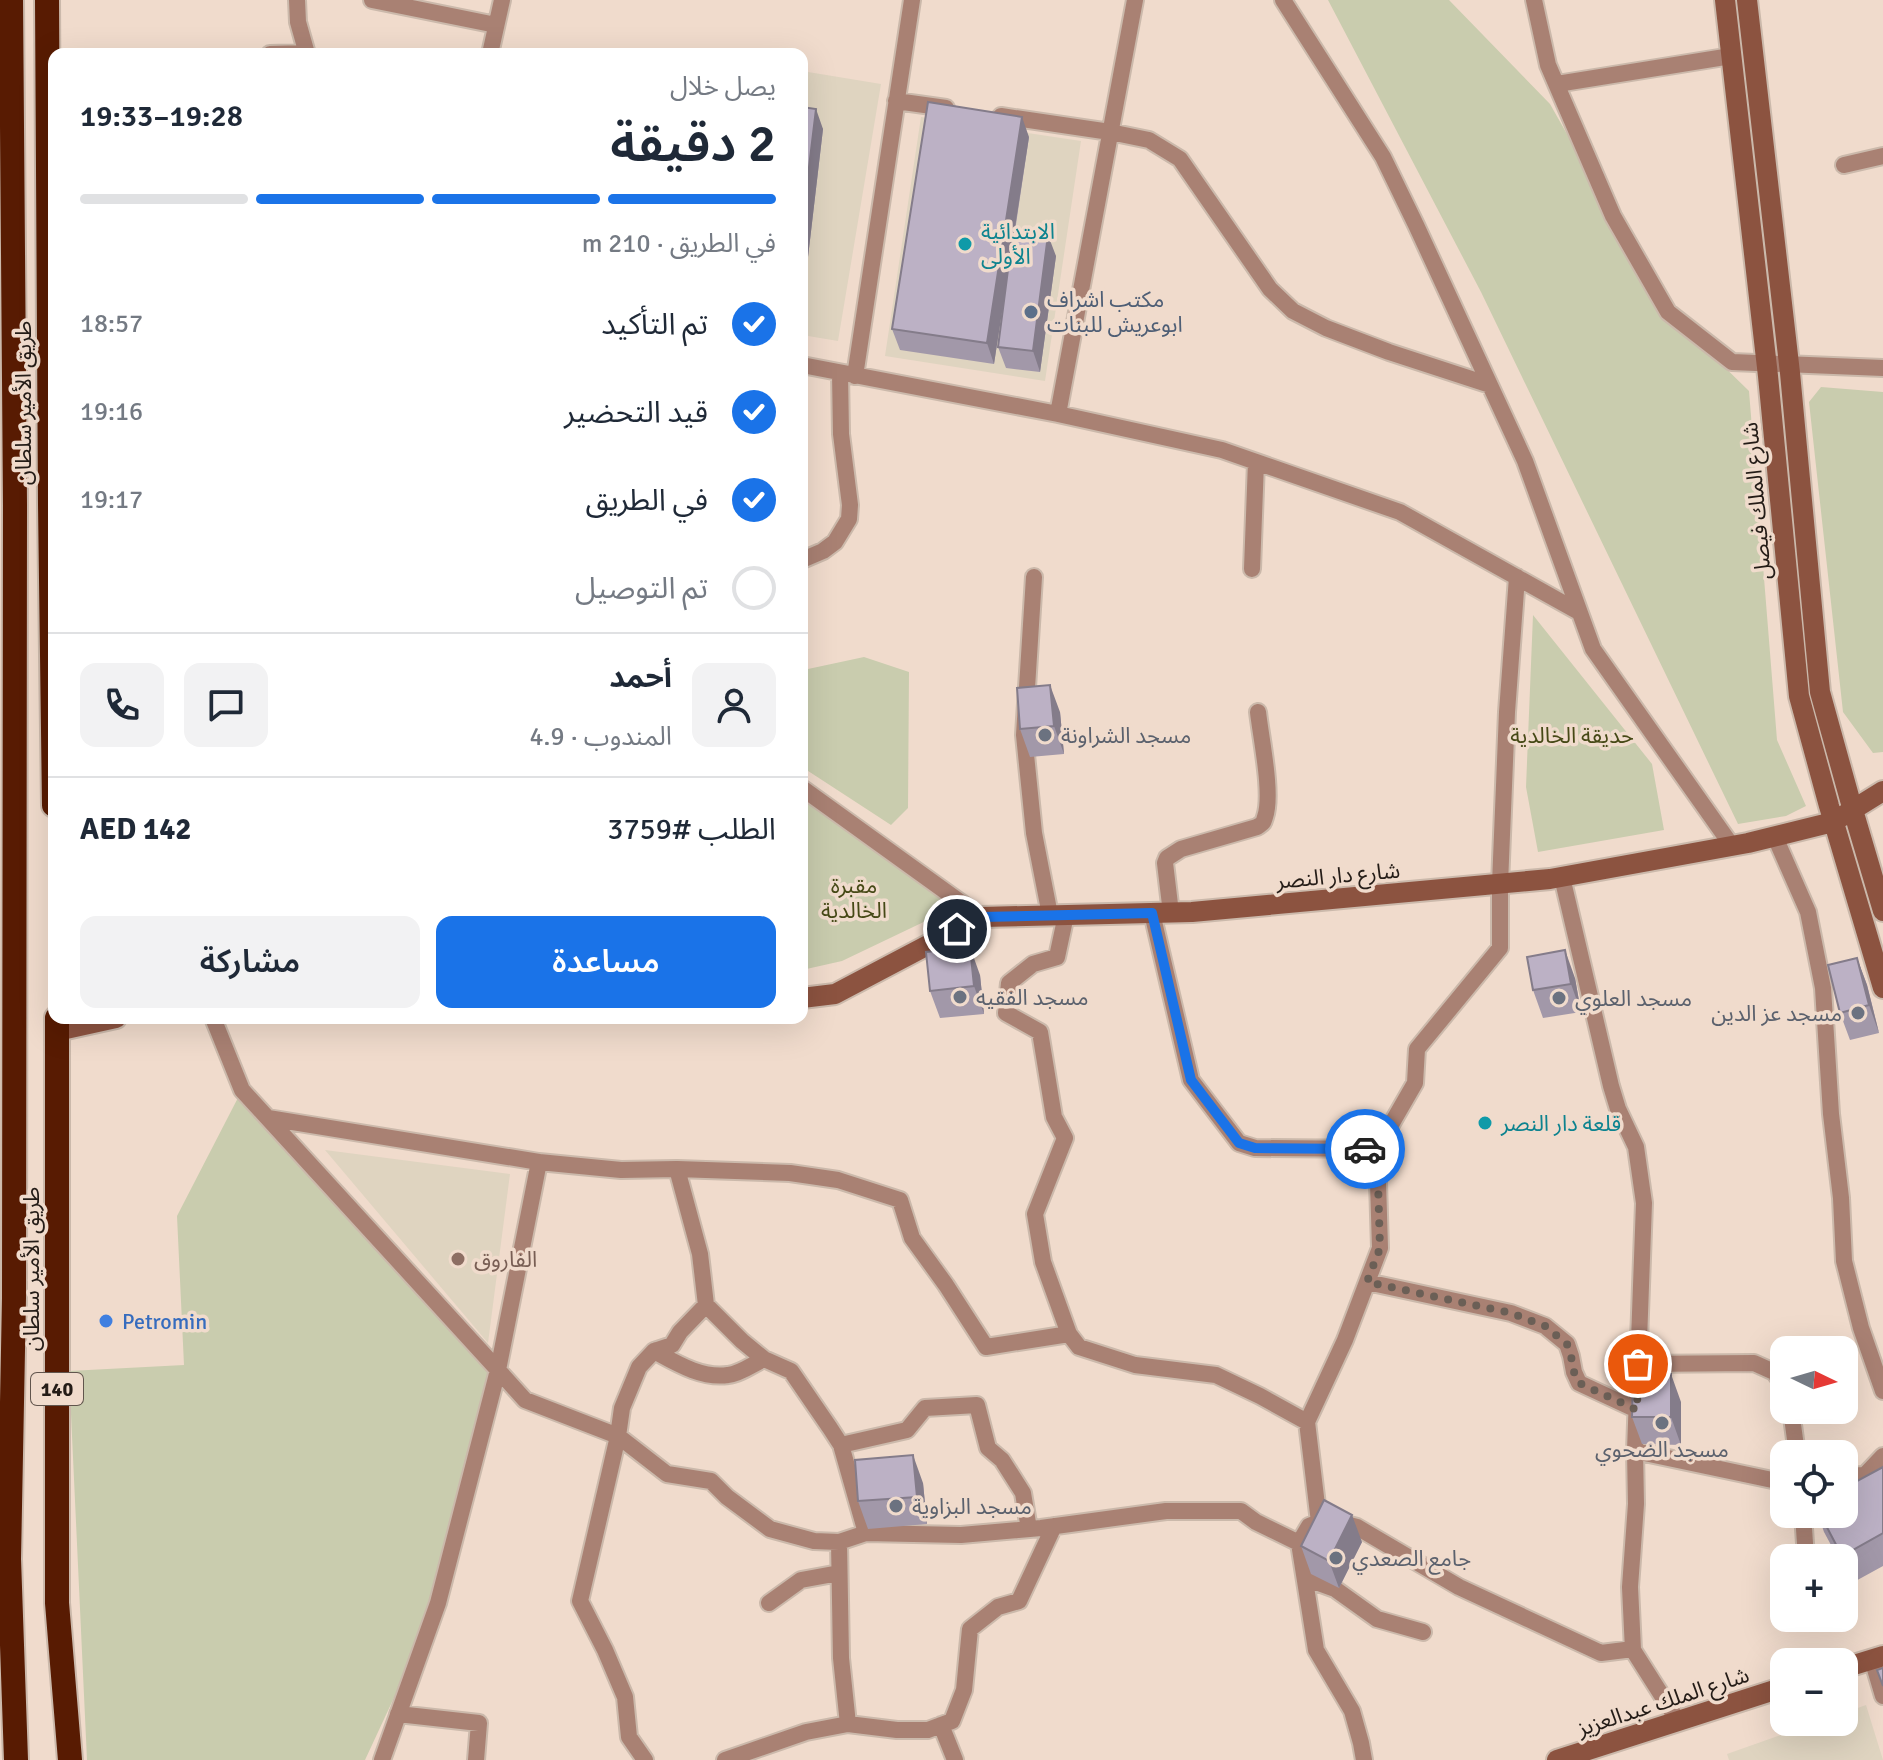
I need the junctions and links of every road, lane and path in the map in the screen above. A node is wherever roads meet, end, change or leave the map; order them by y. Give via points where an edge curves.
1 (11, 0) edge
2 (47, 0) edge
3 (297, 0) edge
4 (372, 0) edge
5 (502, 0) edge
6 (912, 0) edge
7 (1135, 0) edge
8 (1283, 0) edge
9 (1534, 0) edge
10 (1725, 0) edge
11 (1747, 0) edge
12 (496, 25) junction
13 (50, 48) edge
14 (305, 48) edge
15 (491, 48) edge
16 (1731, 56) junction
17 (1557, 84) junction
18 (896, 101) junction
19 (957, 110) edge
20 (988, 114) edge
21 (1110, 132) junction
22 (6, 151) edge
23 (1883, 156) edge
24 (1844, 165) dead end
25 (7, 294) edge
26 (1767, 364) junction
27 (1789, 364) junction
28 (808, 366) edge
29 (1883, 368) edge
30 (848, 374) junction
31 (1490, 385) junction
32 (1058, 414) junction
33 (1256, 462) junction
34 (7, 466) edge
35 (808, 557) edge
36 (1252, 569) dead end
37 (1034, 577) dead end
38 (1517, 577) junction
39 (1579, 612) junction
40 (1258, 712) dead end
41 (1883, 791) edge
42 (808, 792) edge
43 (1852, 809) junction
44 (1833, 822) junction
45 (1775, 837) junction
46 (1732, 846) junction
47 (1562, 877) junction
48 (1500, 884) junction
49 (7, 904) edge
50 (1883, 911) edge
51 (1162, 913) junction
52 (1058, 915) junction
53 (981, 917) junction
54 (1883, 988) edge
55 (808, 997) edge
56 (215, 1024) edge
57 (57, 1025) edge
58 (268, 1118) junction
59 (1377, 1149) junction
60 (539, 1162) junction
61 (677, 1169) junction
62 (1367, 1282) junction
63 (7, 1298) edge
64 (706, 1305) junction
65 (1069, 1334) junction
66 (654, 1351) junction
67 (764, 1359) junction
68 (1638, 1364) junction
69 (498, 1370) junction
70 (1770, 1370) edge
71 (1883, 1391) edge
72 (1637, 1410) junction
73 (1307, 1422) junction
74 (618, 1436) junction
75 (841, 1445) junction
76 (1635, 1451) junction
77 (1883, 1456) edge
78 (1858, 1475) edge
79 (1770, 1480) edge
80 (1319, 1522) junction
81 (1054, 1526) junction
82 (1029, 1529) junction
83 (866, 1533) junction
84 (839, 1542) junction
85 (1299, 1543) junction
86 (839, 1573) junction
87 (1305, 1578) junction
88 (769, 1603) dead end
89 (1423, 1632) dead end
90 (1633, 1649) junction
91 (1877, 1658) edge
92 (1770, 1691) edge
93 (1883, 1696) edge
94 (398, 1714) junction
95 (1678, 1721) junction
96 (848, 1724) junction
97 (941, 1725) junction
98 (16, 1760) edge
99 (70, 1760) edge
100 (382, 1760) edge
101 (476, 1760) edge
102 (645, 1760) edge
103 (725, 1760) edge
104 (955, 1760) edge
105 (1364, 1760) edge
106 (1557, 1760) edge

1 - 22 highway, طريق الأمير سلطان / 140
2 - 13 highway, طريق الأمير سلطان
3 - 14 street
4 - 12 street
5 - 12 street
6 - 18 street
7 - 21 street
8 - 31 street via 1383,157
9 - 17 street
10 - 16 street, شارع الملك فيصل
11 - 27 street
12 - 15 street
16 - 17 street
16 - 26 street, شارع الملك فيصل
17 - 26 street via 1613,216 1668,312 1732,362
18 - 19 street
18 - 30 street
20 - 21 street
21 - 31 street via 1149,140 1180,159 1270,289 1293,311 1389,352
21 - 32 street
22 - 25 highway, طريق الأمير سلطان / 140
23 - 24 street
25 - 34 highway, طريق الأمير سلطان / 140
26 - 27 street
26 - 44 street, شارع الملك فيصل via 1799,696
27 - 29 street
27 - 43 street via 1820,692
28 - 30 street
30 - 32 street
30 - 35 street via 841,434 849,519 835,542
31 - 39 street via 1525,461
32 - 33 street
33 - 36 street
33 - 38 street via 1400,512
34 - 49 highway, طريق الأمير سلطان / 140
37 - 52 street via 1024,735 1034,833
38 - 39 street
38 - 48 street
39 - 46 street via 1593,649
40 - 51 street via 1268,802 1262,824 1167,858
41 - 43 street, شارع دار النصر
42 - 53 street
43 - 44 street, شارع دار النصر
43 - 50 street
44 - 45 street, شارع دار النصر
44 - 54 street, شارع الملك فيصل
45 - 46 street, شارع دار النصر
45 - 71 street via 1808,912 1823,988 1844,1261
46 - 47 street, شارع دار النصر
47 - 48 street, شارع دار النصر
47 - 68 street via 1611,1086 1636,1147 1644,1203
48 - 51 street, شارع دار النصر
48 - 59 street via 1500,948 1417,1049 1415,1083
49 - 63 highway, طريق الأمير سلطان / 140
51 - 52 street, شارع دار النصر
51 - 59 street via 1191,1080 1239,1143 1255,1148
52 - 53 street, شارع دار النصر
52 - 65 street via 1057,957 1033,964 1009,983 1006,1013 1040,1032 1054,1117 1065,1138 1035,1214 1043,1262
53 - 55 street, شارع دار النصر via 835,994
56 - 58 street via 242,1090
57 - 99 highway, طريق الأمير سلطان / 140 via 57,1603
58 - 60 street
58 - 69 street
59 - 62 street via 1380,1248
60 - 61 street
60 - 69 street
61 - 64 street via 700,1254
61 - 65 street via 826,1178 900,1200 912,1238 986,1347
62 - 72 street via 1511,1313 1545,1326 1567,1344 1579,1383
62 - 73 street
63 - 98 highway, طريق الأمير سلطان / 140
64 - 66 street via 672,1345
64 - 67 street
65 - 73 street via 1079,1347 1135,1365 1216,1375
66 - 67 street via 707,1375 730,1375
66 - 74 street via 639,1367 622,1408
67 - 75 street via 791,1371
68 - 70 street via 1754,1363
68 - 72 street
69 - 74 street via 525,1400
69 - 94 street via 438,1603
72 - 76 street
73 - 80 street
74 - 84 street via 667,1474 711,1481 770,1529
74 - 102 street via 580,1601 625,1697 629,1737
75 - 82 street via 907,1430 925,1408 977,1405 988,1448 1023,1493
75 - 83 street
76 - 79 street
76 - 90 street
77 - 78 street via 1865,1475
80 - 85 street via 1309,1526
80 - 90 street via 1327,1519 1357,1527 1459,1587 1601,1653
81 - 82 street
81 - 85 street via 1166,1511 1241,1511
81 - 97 street via 1019,1601 998,1607 970,1629 964,1690 952,1721
82 - 83 street via 961,1535
83 - 84 street
84 - 86 street
85 - 87 street
86 - 88 street via 801,1580
86 - 96 street
87 - 89 street via 1335,1589 1377,1619
87 - 105 street via 1316,1650 1352,1711
90 - 95 street
91 - 93 street
92 - 95 street, شارع الملك عبدالعزيز
94 - 100 street
94 - 101 street via 479,1723
95 - 106 street, شارع الملك عبدالعزيز
96 - 97 street via 897,1730
96 - 103 street via 806,1732
97 - 104 street

